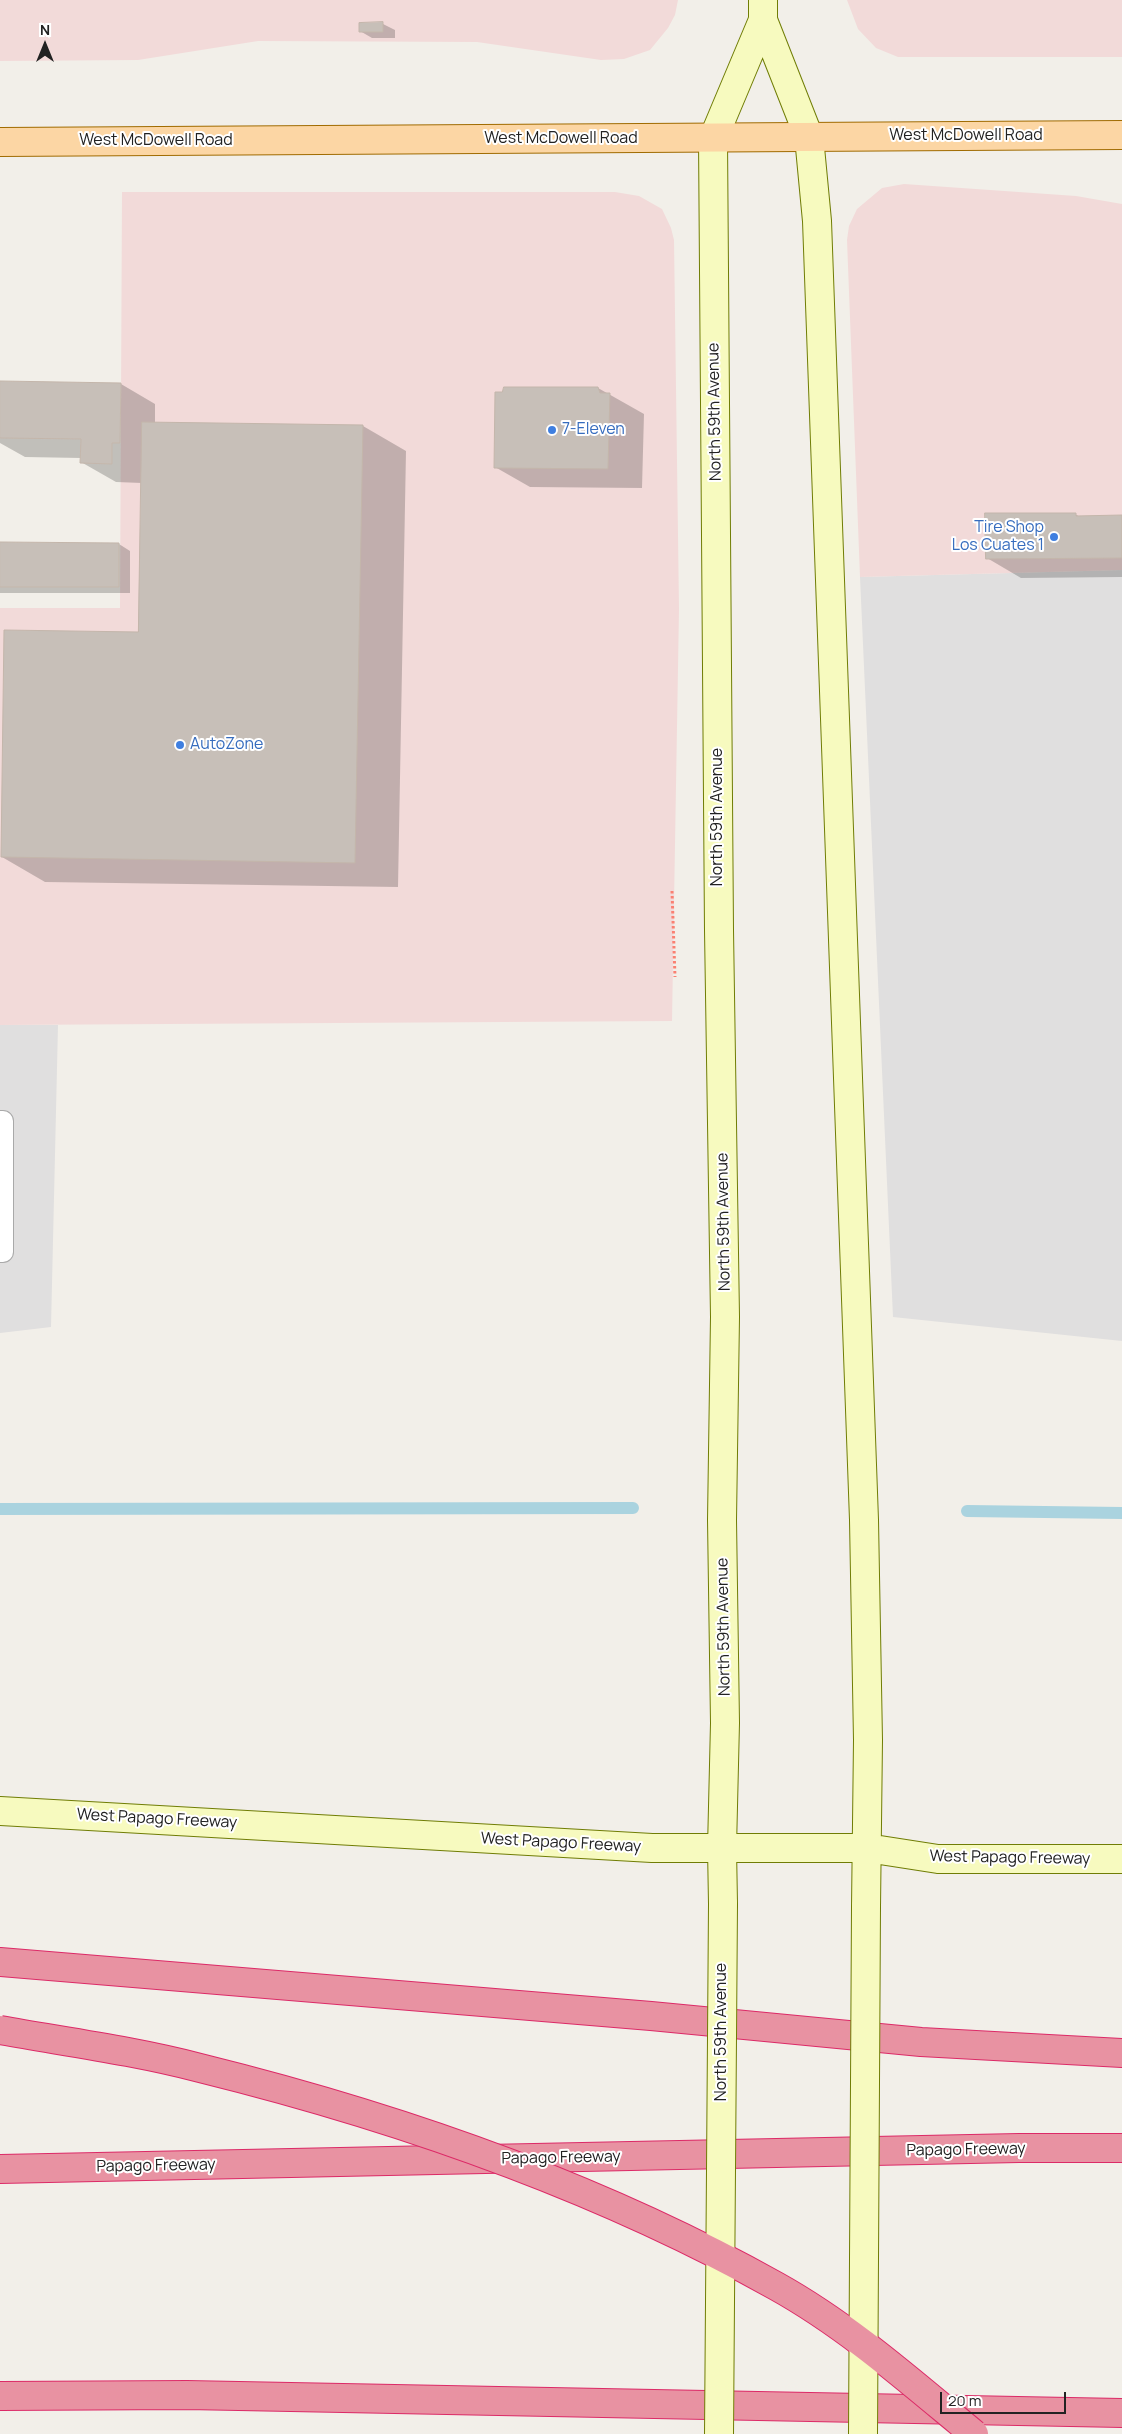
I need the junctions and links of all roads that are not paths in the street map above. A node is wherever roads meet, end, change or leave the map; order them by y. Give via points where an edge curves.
1 (763, 10) edge
2 (1122, 135) edge
3 (809, 137) junction
4 (713, 139) junction
5 (0, 142) edge
6 (0, 1121) edge
7 (0, 1252) edge
8 (0, 1811) edge
9 (722, 1848) junction
10 (867, 1848) junction
11 (1122, 1859) edge
12 (0, 1962) edge
13 (0, 2030) edge
14 (1122, 2053) edge
15 (1122, 2148) edge
16 (0, 2169) edge
17 (0, 2396) edge
18 (1122, 2413) edge
19 (718, 2434) edge
20 (863, 2434) edge
21 (974, 2434) edge

1 - 3 main road, North 59th Avenue
1 - 4 main road, North 59th Avenue
2 - 3 main road, West McDowell Road
3 - 4 main road, West McDowell Road
3 - 10 main road, North 59th Avenue via 817,221 861,1422 868,1730
4 - 5 main road, West McDowell Road
4 - 9 main road, North 59th Avenue via 725,1317
6 - 7 lane via 3,1121 3,1252
8 - 9 main road, West Papago Freeway via 643,1848
9 - 10 main road, West Papago Freeway
9 - 19 main road, North 59th Avenue, bridge
10 - 11 main road, West Papago Freeway via 938,1859
10 - 20 main road, North 59th Avenue, bridge
12 - 14 highway via 651,2016 921,2042
13 - 21 highway, bridge via 198,2067 290,2092 465,2148 587,2194 778,2287 850,2334
15 - 16 highway, Papago Freeway
17 - 18 highway via 197,2395

